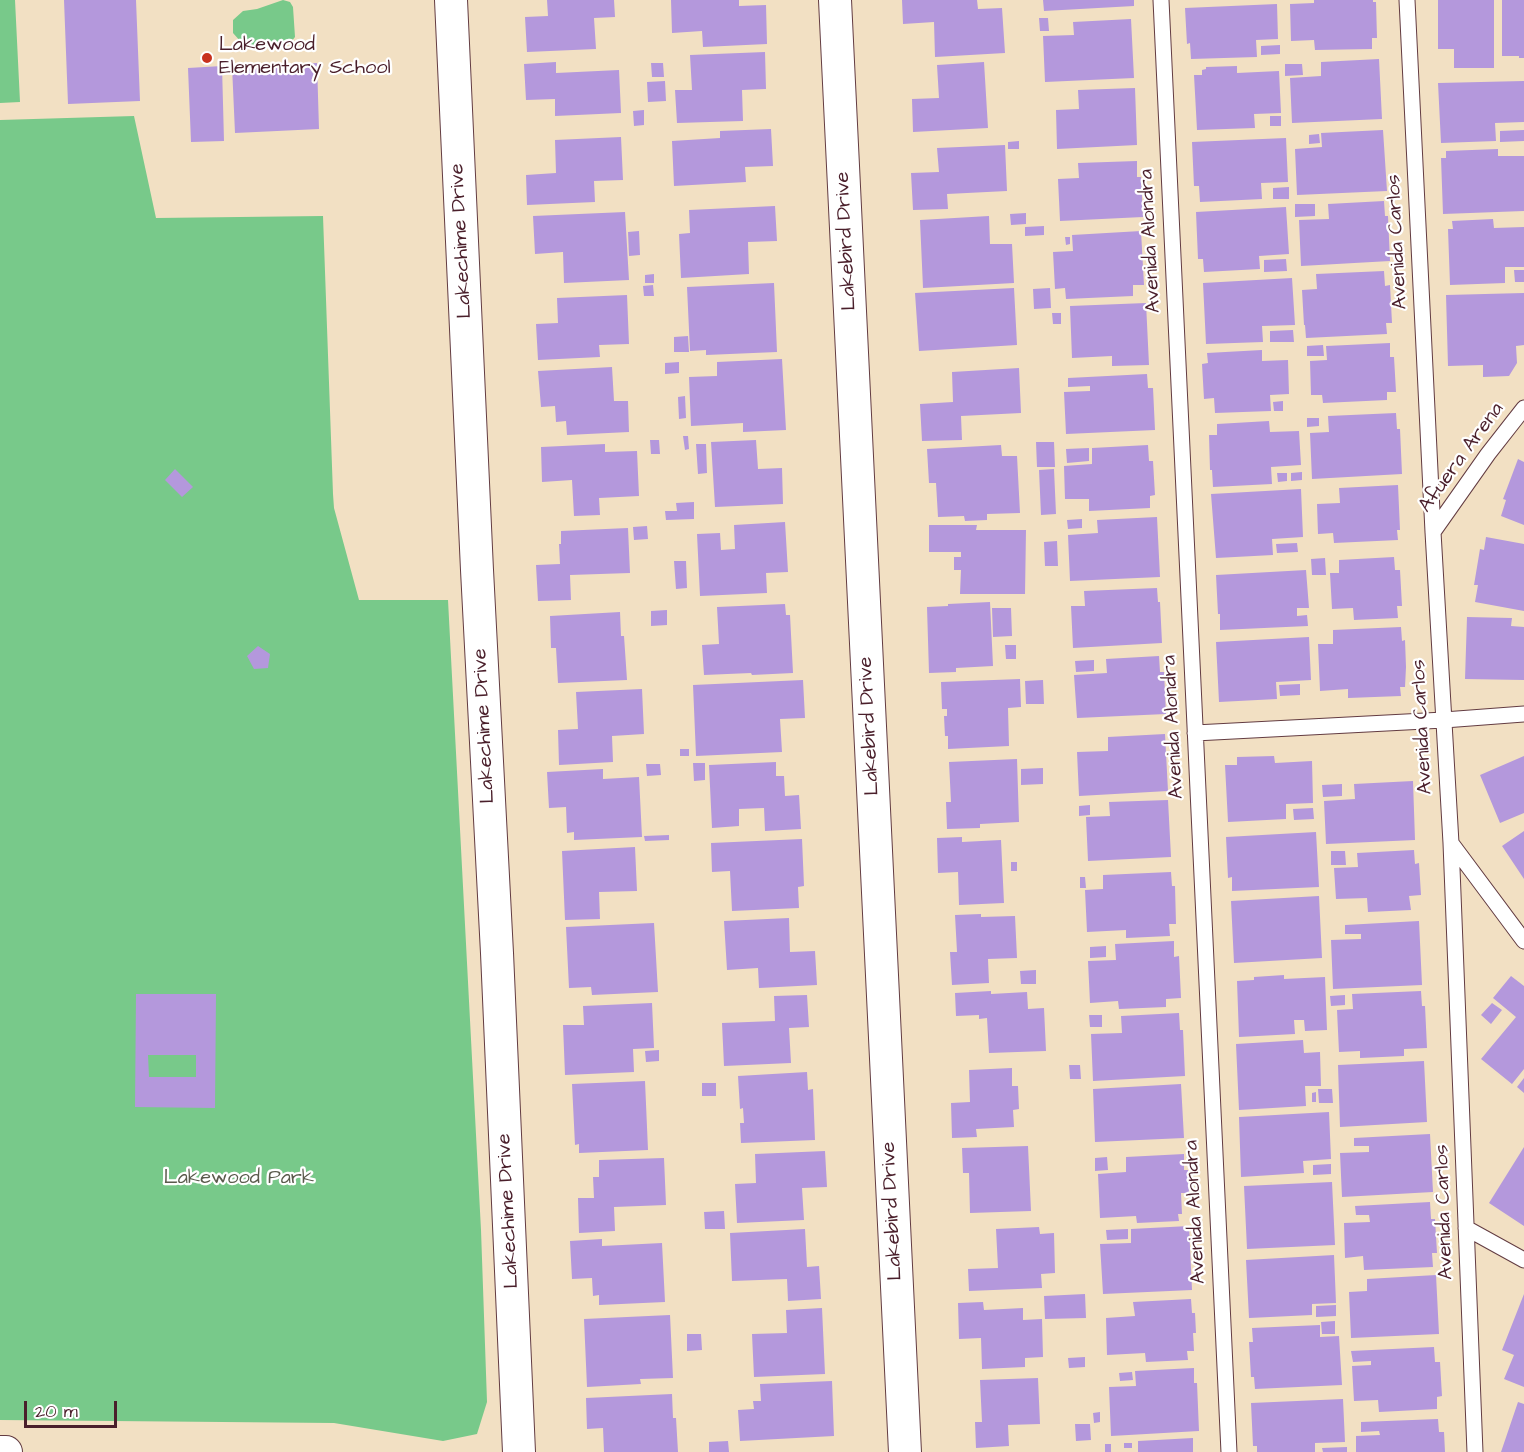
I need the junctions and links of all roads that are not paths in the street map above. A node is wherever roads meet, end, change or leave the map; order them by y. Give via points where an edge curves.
1 (450, 0) edge
2 (835, 0) edge
3 (1161, 0) edge
4 (1407, 0) edge
5 (1524, 408) edge
6 (1433, 532) junction
7 (1524, 714) edge
8 (1444, 720) junction
9 (1195, 733) junction
10 (1451, 843) junction
11 (1524, 941) edge
12 (1466, 1228) junction
13 (1524, 1260) edge
14 (0, 1452) edge
15 (6, 1452) edge
16 (519, 1452) edge
17 (905, 1452) edge
18 (1228, 1452) edge
19 (1475, 1452) edge

1 - 16 street, Lakechime Drive
2 - 17 street, Lakebird Drive
3 - 9 lane, Avenida Alondra
4 - 6 lane, Avenida Carlos
5 - 6 lane, Afuera Arena
6 - 8 lane, Avenida Carlos
7 - 8 lane
8 - 9 lane
8 - 10 lane, Avenida Carlos
9 - 18 lane, Avenida Alondra
10 - 11 lane
10 - 12 lane, Avenida Carlos
12 - 13 lane
12 - 19 lane, Avenida Carlos
14 - 15 street

